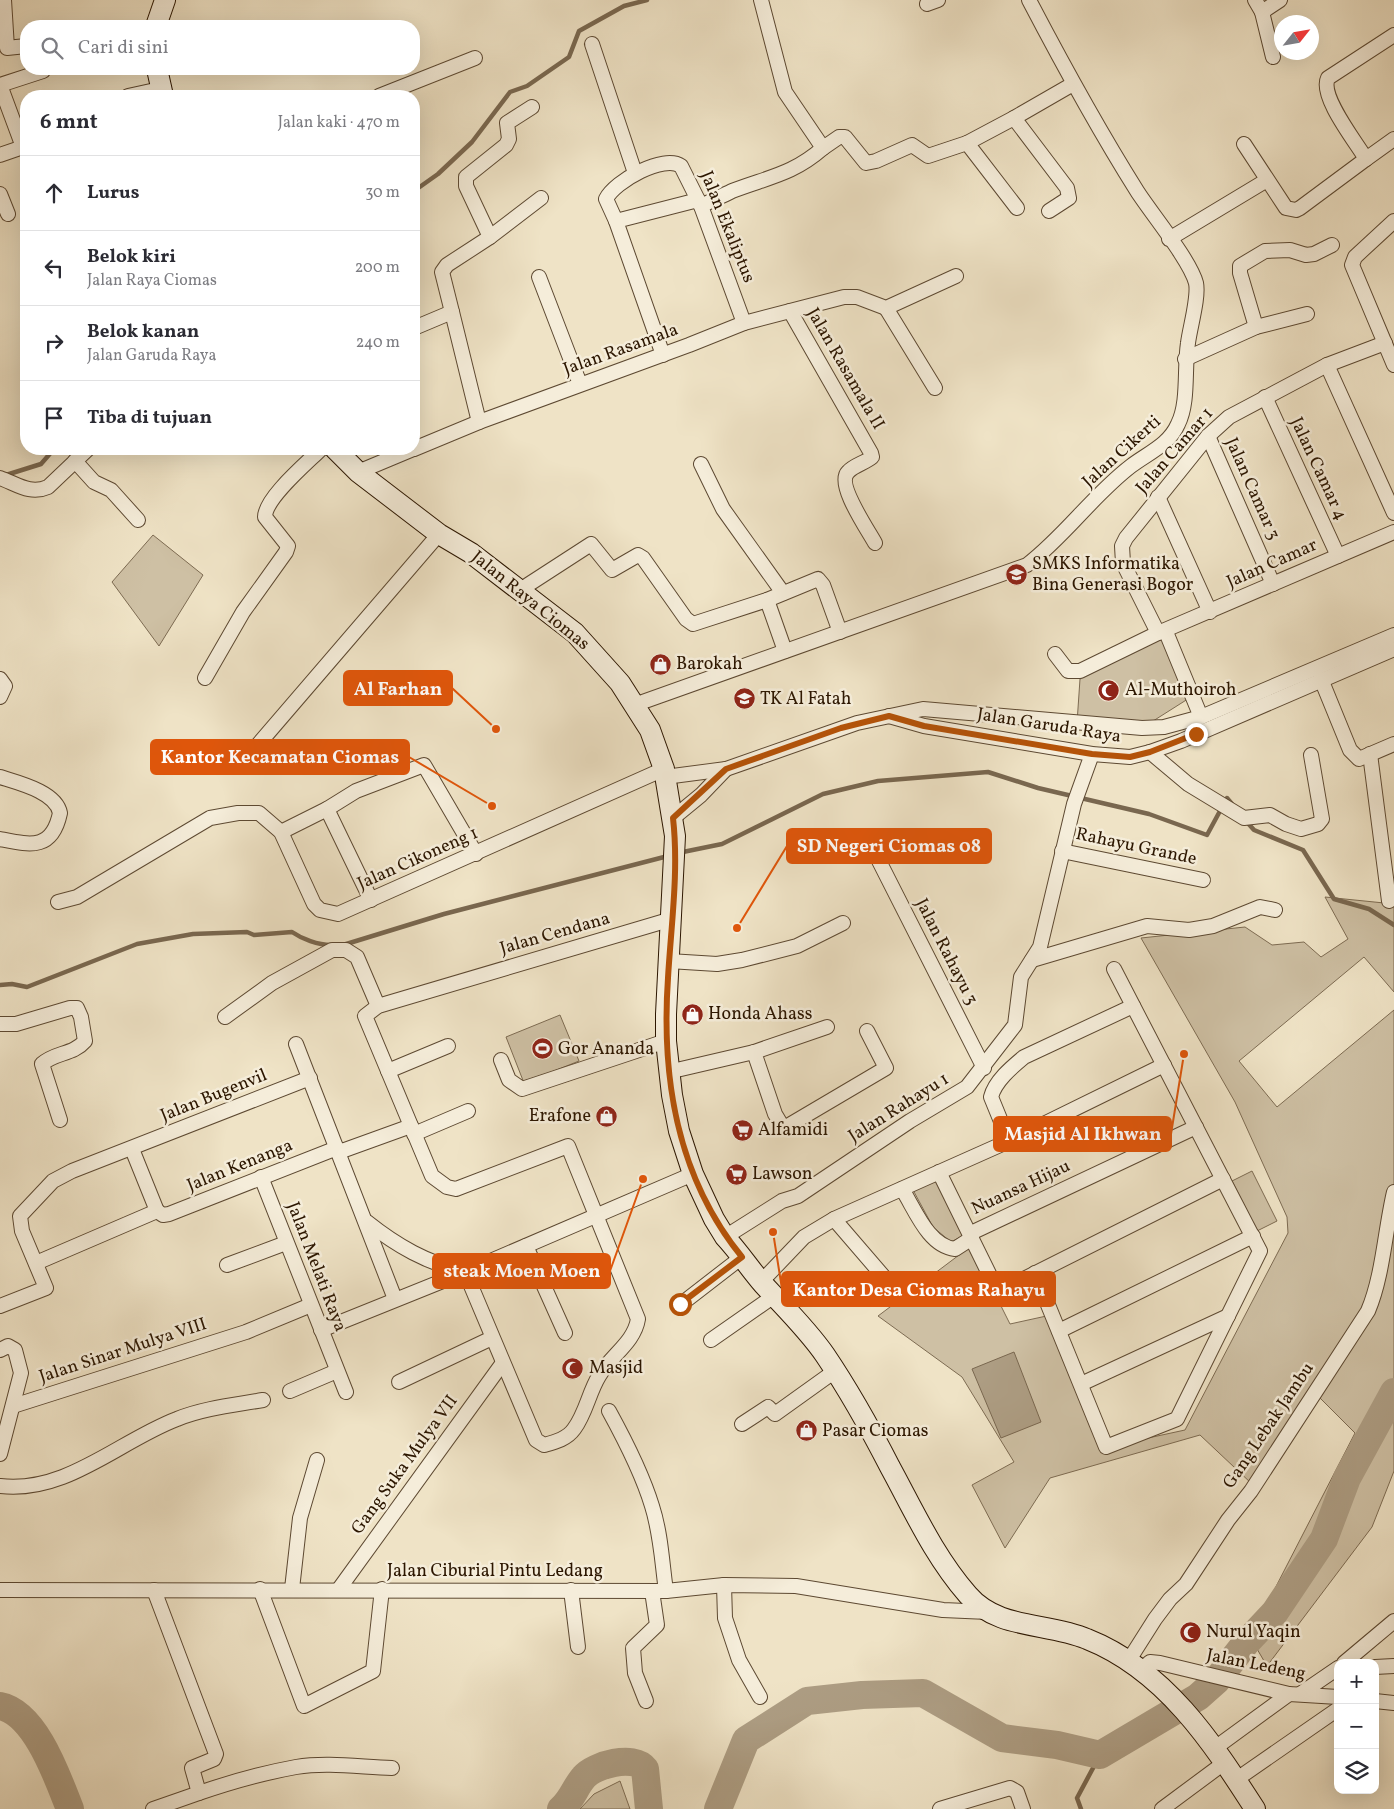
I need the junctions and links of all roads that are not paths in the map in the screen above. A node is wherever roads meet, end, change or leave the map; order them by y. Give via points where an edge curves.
1 (4, 0) edge
2 (761, 0) edge
3 (1029, 0) edge
4 (1280, 0) edge
5 (161, 1) edge
6 (1259, 6) edge
7 (157, 20) edge
8 (1394, 35) edge
9 (592, 44) dead end
10 (20, 47) edge
11 (1273, 57) dead end
12 (475, 58) dead end
13 (31, 75) edge
14 (158, 75) edge
15 (1074, 84) junction
16 (0, 85) edge
17 (162, 90) edge
18 (394, 90) edge
19 (532, 107) dead end
20 (1014, 118) junction
21 (20, 134) edge
22 (1394, 139) edge
23 (966, 143) junction
24 (1244, 144) dead end
25 (20, 148) edge
26 (823, 148) junction
27 (0, 155) edge
28 (1366, 159) junction
29 (635, 173) junction
30 (1267, 180) junction
31 (0, 194) edge
32 (541, 198) dead end
33 (699, 203) junction
34 (1017, 208) dead end
35 (1049, 211) dead end
36 (8, 214) dead end
37 (616, 221) junction
38 (1394, 222) edge
39 (490, 237) junction
40 (1169, 238) junction
41 (1332, 245) dead end
42 (956, 276) dead end
43 (539, 277) dead end
44 (886, 308) junction
45 (790, 311) junction
46 (452, 312) junction
47 (1307, 314) dead end
48 (744, 323) junction
49 (420, 325) edge
50 (1256, 327) junction
51 (1385, 344) junction
52 (663, 355) junction
53 (1185, 359) junction
54 (1328, 365) junction
55 (1394, 365) edge
56 (580, 384) junction
57 (935, 388) dead end
58 (1265, 397) junction
59 (479, 422) junction
60 (1208, 436) junction
61 (420, 447) edge
62 (82, 455) edge
63 (315, 455) edge
64 (341, 455) edge
65 (399, 455) edge
66 (75, 461) junction
67 (701, 464) dead end
68 (358, 472) junction
69 (0, 478) edge
70 (1158, 497) junction
71 (1394, 512) edge
72 (138, 520) dead end
73 (1394, 532) edge
74 (439, 534) junction
75 (875, 543) dead end
76 (1338, 556) junction
77 (1273, 584) junction
78 (520, 590) junction
79 (783, 593) junction
80 (766, 600) junction
81 (1210, 612) junction
82 (840, 632) junction
83 (1162, 633) junction
84 (1394, 635) edge
85 (1394, 649) edge
86 (785, 652) junction
87 (1055, 654) dead end
88 (205, 678) dead end
89 (0, 679) edge
90 (1321, 679) junction
91 (0, 697) edge
92 (634, 705) junction
93 (889, 716) junction
94 (1201, 717) junction
95 (1394, 744) edge
96 (1150, 752) junction
97 (1092, 754) junction
98 (1370, 754) junction
99 (1311, 755) dead end
100 (244, 761) dead end
101 (726, 769) junction
102 (665, 773) junction
103 (0, 777) edge
104 (327, 809) junction
105 (674, 827) junction
106 (281, 832) junction
107 (0, 839) edge
108 (1062, 851) junction
109 (875, 853) dead end
110 (476, 854) junction
111 (1203, 880) dead end
112 (1390, 883) edge
113 (371, 900) junction
114 (1389, 901) dead end
115 (58, 902) dead end
116 (1275, 910) dead end
117 (672, 919) junction
118 (843, 924) dead end
119 (669, 960) junction
120 (1032, 960) junction
121 (1114, 969) dead end
122 (378, 1006) junction
123 (1133, 1006) junction
124 (225, 1017) dead end
125 (0, 1024) edge
126 (827, 1026) dead end
127 (867, 1031) dead end
128 (666, 1041) junction
129 (296, 1044) dead end
130 (448, 1046) dead end
131 (754, 1052) junction
132 (501, 1060) dead end
133 (1164, 1065) junction
134 (984, 1068) junction
135 (388, 1071) junction
136 (668, 1072) junction
137 (310, 1078) junction
138 (468, 1111) dead end
139 (60, 1120) dead end
140 (1196, 1127) junction
141 (412, 1130) junction
142 (1009, 1141) junction
143 (132, 1149) junction
144 (338, 1150) junction
145 (939, 1172) junction
146 (693, 1174) junction
147 (261, 1177) junction
148 (1224, 1179) junction
149 (902, 1189) junction
150 (1394, 1192) edge
151 (157, 1211) junction
152 (596, 1216) junction
153 (834, 1219) junction
154 (366, 1222) junction
155 (971, 1236) junction
156 (1253, 1236) junction
157 (725, 1237) junction
158 (286, 1242) junction
159 (526, 1246) junction
160 (742, 1257) junction
161 (36, 1263) junction
162 (227, 1265) dead end
163 (467, 1272) junction
164 (1035, 1273) junction
165 (768, 1289) junction
166 (896, 1292) dead end
167 (395, 1299) junction
168 (680, 1304) dead end
169 (311, 1305) junction
170 (0, 1306) edge
171 (1228, 1316) junction
172 (321, 1330) junction
173 (1059, 1330) junction
174 (565, 1333) dead end
175 (492, 1338) junction
176 (711, 1340) dead end
177 (0, 1350) edge
178 (502, 1364) junction
179 (337, 1371) junction
180 (834, 1371) junction
181 (399, 1382) dead end
182 (1081, 1384) junction
183 (290, 1391) dead end
184 (346, 1392) dead end
185 (263, 1400) dead end
186 (13, 1406) junction
187 (609, 1411) dead end
188 (742, 1424) dead end
189 (0, 1454) edge
190 (318, 1460) dead end
191 (0, 1486) edge
192 (724, 1585) junction
193 (260, 1589) junction
194 (292, 1589) junction
195 (339, 1589) junction
196 (382, 1589) junction
197 (0, 1590) edge
198 (154, 1590) junction
199 (570, 1590) junction
200 (659, 1591) junction
201 (988, 1612) junction
202 (1394, 1621) edge
203 (578, 1647) dead end
204 (1349, 1659) edge
205 (1135, 1664) junction
206 (1394, 1666) edge
207 (1379, 1667) edge
208 (1334, 1670) edge
209 (1294, 1694) junction
210 (760, 1697) dead end
211 (1334, 1698) edge
212 (646, 1701) dead end
213 (1379, 1701) edge
214 (1394, 1703) edge
215 (1334, 1712) edge
216 (1220, 1756) junction
217 (392, 1768) dead end
218 (1237, 1779) junction
219 (199, 1794) junction
220 (154, 1809) edge
221 (940, 1809) edge
222 (1023, 1809) edge
223 (1162, 1809) edge
224 (1255, 1809) edge

1 - 10 street via 7,48
2 - 26 street via 785,92
3 - 15 street, Jalan Cikerti
4 - 6 street
5 - 7 main road
6 - 11 street
8 - 28 street via 1338,70 1325,83 1327,95
9 - 29 street
12 - 18 street
13 - 16 street
14 - 17 main road
15 - 20 street
15 - 40 street, Jalan Cikerti via 1137,191
16 - 21 street
19 - 39 street via 507,123 509,139 506,145 466,177 466,186
20 - 23 street
20 - 35 street via 1067,188 1069,198
22 - 28 street
23 - 26 street via 928,156 912,145 866,163 845,137 839,137
23 - 34 street
24 - 30 street
25 - 27 street
26 - 33 street via 782,175
28 - 30 street via 1296,210 1286,208
29 - 33 street, Jalan Ekaliptus via 676,162 686,172
29 - 37 street, Jalan Ekaliptus via 616,186 606,199
30 - 40 street
31 - 36 street
32 - 39 street
33 - 37 street
33 - 48 street, Jalan Ekaliptus
37 - 52 street
38 - 51 street via 1355,257 1352,265
39 - 46 street via 447,265 442,272
40 - 53 street, Jalan Cikerti via 1196,284
41 - 50 street via 1306,255 1290,250 1265,251 1240,266
42 - 44 street
43 - 56 street
44 - 45 street, Jalan Rasamala via 856,297 844,297
44 - 57 street
45 - 48 street, Jalan Rasamala
45 - 75 street, Jalan Rasamala II via 871,453 872,457 848,472 845,479 846,491
46 - 49 street
46 - 59 street
47 - 50 street
48 - 52 street, Jalan Rasamala
50 - 53 street
51 - 54 street, Jalan Camar 1
51 - 55 street
52 - 56 street, Jalan Rasamala
53 - 82 street, Jalan Cikerti via 1183,413 1166,442 1130,467 1040,555 1027,564
54 - 58 street, Jalan Camar 1
54 - 71 street
56 - 59 street, Jalan Rasamala
58 - 60 street, Jalan Camar 1 via 1229,417
58 - 76 street, Jalan Camar 4
59 - 61 street, Jalan Rasamala
60 - 70 street, Jalan Camar 1
60 - 77 street, Jalan Camar 3
62 - 66 street
63 - 88 street via 265,510 265,517 288,546 286,552 239,618
64 - 68 main road, Jalan Raya Ciomas
65 - 68 street, Jalan Rasamala
66 - 69 street via 42,490 27,490
66 - 72 street via 94,482 111,490
67 - 79 street via 723,509
68 - 74 main road, Jalan Raya Ciomas
70 - 81 street
70 - 83 street, Jalan Camar 1 via 1126,538 1121,553 1123,563
73 - 76 street, Jalan Camar
74 - 78 main road, Jalan Raya Ciomas via 472,553
74 - 100 street
76 - 77 street, Jalan Camar
77 - 81 street, Jalan Camar
78 - 80 street via 591,544 612,570 638,555 643,558 690,624
78 - 92 main road, Jalan Raya Ciomas via 575,633 610,671
79 - 80 street
79 - 82 street via 812,580 821,581
80 - 86 street
81 - 83 street, Jalan Camar
82 - 86 street, Jalan Cikerti
83 - 87 street, Jalan Camar via 1076,672 1068,671
83 - 94 street
84 - 94 street, Jalan Garuda Raya
85 - 90 street, Jalan Garuda Raya
86 - 92 street, Jalan Cikerti
89 - 91 street via 5,686
90 - 96 street, Jalan Garuda Raya
90 - 98 street via 1350,750 1359,759
92 - 102 main road, Jalan Raya Ciomas via 650,730
93 - 94 street, Jalan Garuda Raya via 923,709 1142,728 1164,727
93 - 97 street, Jalan Garuda Raya via 924,726
93 - 101 street, Jalan Garuda Raya via 841,728
95 - 98 street
96 - 97 street, Jalan Garuda Raya via 1130,757
96 - 99 street via 1188,784 1244,818 1270,815 1301,829 1318,824 1322,819
97 - 108 street, Jalan Rahayu 1
98 - 112 street
101 - 102 street, Jalan Garuda Raya
101 - 105 street, Jalan Garuda Raya
102 - 105 main road, Jalan Raya Ciomas
102 - 110 street, Jalan Cikoneng 1
103 - 107 street via 54,801 60,813 51,836 40,843 23,844
104 - 106 street
104 - 110 street via 356,791 424,765
104 - 113 street
105 - 117 main road, Jalan Raya Ciomas
106 - 113 street, Jalan Cikoneng 1 via 314,904 320,910 338,914
106 - 115 street via 259,813 210,818 77,897
108 - 111 street, Rahayu Grande
108 - 120 street, Jalan Rahayu 1 via 1040,947
109 - 134 street, Jalan Rahayu 3
110 - 113 street, Jalan Cikoneng 1
112 - 114 street
116 - 120 street via 1260,907 1213,926 1189,930 1147,926
117 - 119 main road, Jalan Raya Ciomas
117 - 122 street, Jalan Cendana
118 - 119 street via 788,949 735,962 716,964
119 - 128 main road, Jalan Raya Ciomas
120 - 134 street, Jalan Rahayu 1 via 1021,977 1015,1025
121 - 123 street
122 - 124 street via 357,957 340,949 332,950 272,983
122 - 135 street via 365,1016
123 - 133 street
123 - 142 street via 1024,1057 1012,1067 992,1090 990,1097
125 - 139 street via 16,1024 77,1008 82,1017 85,1041 78,1050 47,1059 42,1064
126 - 131 street
127 - 131 street via 886,1068 786,1126 780,1124 775,1114
128 - 132 street via 522,1089 509,1080
128 - 136 main road, Jalan Raya Ciomas
129 - 137 street
130 - 135 street
131 - 136 street
133 - 140 street
133 - 142 street
134 - 157 street, Jalan Rahayu 1 via 967,1087 910,1120 798,1196 782,1202
135 - 141 street
136 - 146 main road, Jalan Raya Ciomas via 679,1131
137 - 143 street, Jalan Bugenvil
137 - 144 street
138 - 141 street, Jalan Kenanga
140 - 148 street
140 - 155 street, Nuansa Hijau
141 - 144 street, Jalan Kenanga
141 - 152 street via 432,1176 447,1187 456,1189 568,1146
142 - 145 street
143 - 151 street
143 - 161 street, Jalan Bugenvil via 54,1181 20,1216 22,1231
144 - 147 street, Jalan Kenanga
144 - 154 street
145 - 149 street
145 - 155 street, Nuansa Hijau
146 - 152 street
146 - 157 main road, Jalan Raya Ciomas
147 - 151 street, Jalan Kenanga via 169,1214
147 - 158 street, Jalan Melati Raya
148 - 156 street
148 - 164 street, Nuansa Hijau
149 - 153 street
149 - 155 street, Nuansa Hijau via 929,1233 941,1244 955,1249
150 - 205 street, Gang Lebak Jambu via 1376,1290 1368,1311 1251,1491 1186,1584 1170,1598 1155,1619
151 - 161 street, Jalan Kenanga
152 - 159 street
152 - 178 street via 638,1319 632,1336 598,1376 574,1430 562,1439 544,1445 538,1442
153 - 165 street via 804,1237
153 - 166 street
154 - 163 street via 402,1248 444,1267
154 - 167 street
155 - 164 street, Nuansa Hijau via 998,1292
156 - 171 street via 1260,1251
156 - 173 street
157 - 160 main road, Jalan Raya Ciomas
158 - 162 street
158 - 169 street, Jalan Melati Raya
159 - 163 street
159 - 174 street
160 - 165 main road, Jalan Raya Ciomas
160 - 168 street
161 - 170 street via 46,1288
163 - 167 street
163 - 175 street
164 - 173 street
165 - 176 street
165 - 180 main road, Jalan Raya Ciomas via 804,1329
167 - 172 street
169 - 172 street, Jalan Melati Raya
169 - 186 street, Jalan Sinar Mulya VIII via 246,1332
171 - 182 street
171 - 182 street via 1177,1419 1106,1447
172 - 179 street, Jalan Melati Raya
173 - 182 street
175 - 178 street
175 - 181 street
177 - 186 street, Jalan Sinar Mulya VIII via 8,1346 15,1350 21,1373
178 - 195 street, Gang Suka Mulya VII
179 - 183 street
179 - 184 street, Jalan Melati Raya
180 - 188 street via 775,1414 768,1406
180 - 201 main road, Jalan Raya Ciomas via 933,1548 969,1596
185 - 191 street via 177,1418 86,1466 42,1485
186 - 189 street, Jalan Sinar Mulya VIII
187 - 200 street via 632,1454 653,1507 658,1531
190 - 194 street via 300,1518
192 - 200 street, Jalan Ciburial Pintu Ledang
192 - 201 street, Jalan Ciburial Pintu Ledang via 796,1586 943,1610
192 - 210 street via 725,1618 739,1660
193 - 194 street, Jalan Ciburial Pintu Ledang
193 - 196 street via 304,1706 373,1671
193 - 198 street, Jalan Ciburial Pintu Ledang
194 - 195 street, Jalan Ciburial Pintu Ledang
195 - 196 street, Jalan Ciburial Pintu Ledang
196 - 199 street, Jalan Ciburial Pintu Ledang
197 - 198 street, Jalan Ciburial Pintu Ledang
198 - 219 street via 216,1754 214,1759 192,1768
199 - 200 street, Jalan Ciburial Pintu Ledang
199 - 203 street
200 - 212 street via 657,1625 633,1648 635,1673
201 - 205 main road, Jalan Raya Ciomas via 1017,1623 1086,1638
202 - 204 street
205 - 209 street, Jalan Ledeng via 1150,1662
205 - 216 main road, Jalan Raya Ciomas via 1174,1699
206 - 207 street
208 - 209 street
209 - 211 street, Jalan Ledeng
209 - 216 street
213 - 214 street
215 - 218 street
216 - 218 main road, Jalan Raya Ciomas
216 - 223 street
217 - 219 street via 355,1765 297,1767 236,1780
218 - 224 main road, Jalan Raya Ciomas
219 - 220 street
221 - 222 street via 1010,1788 1016,1792

